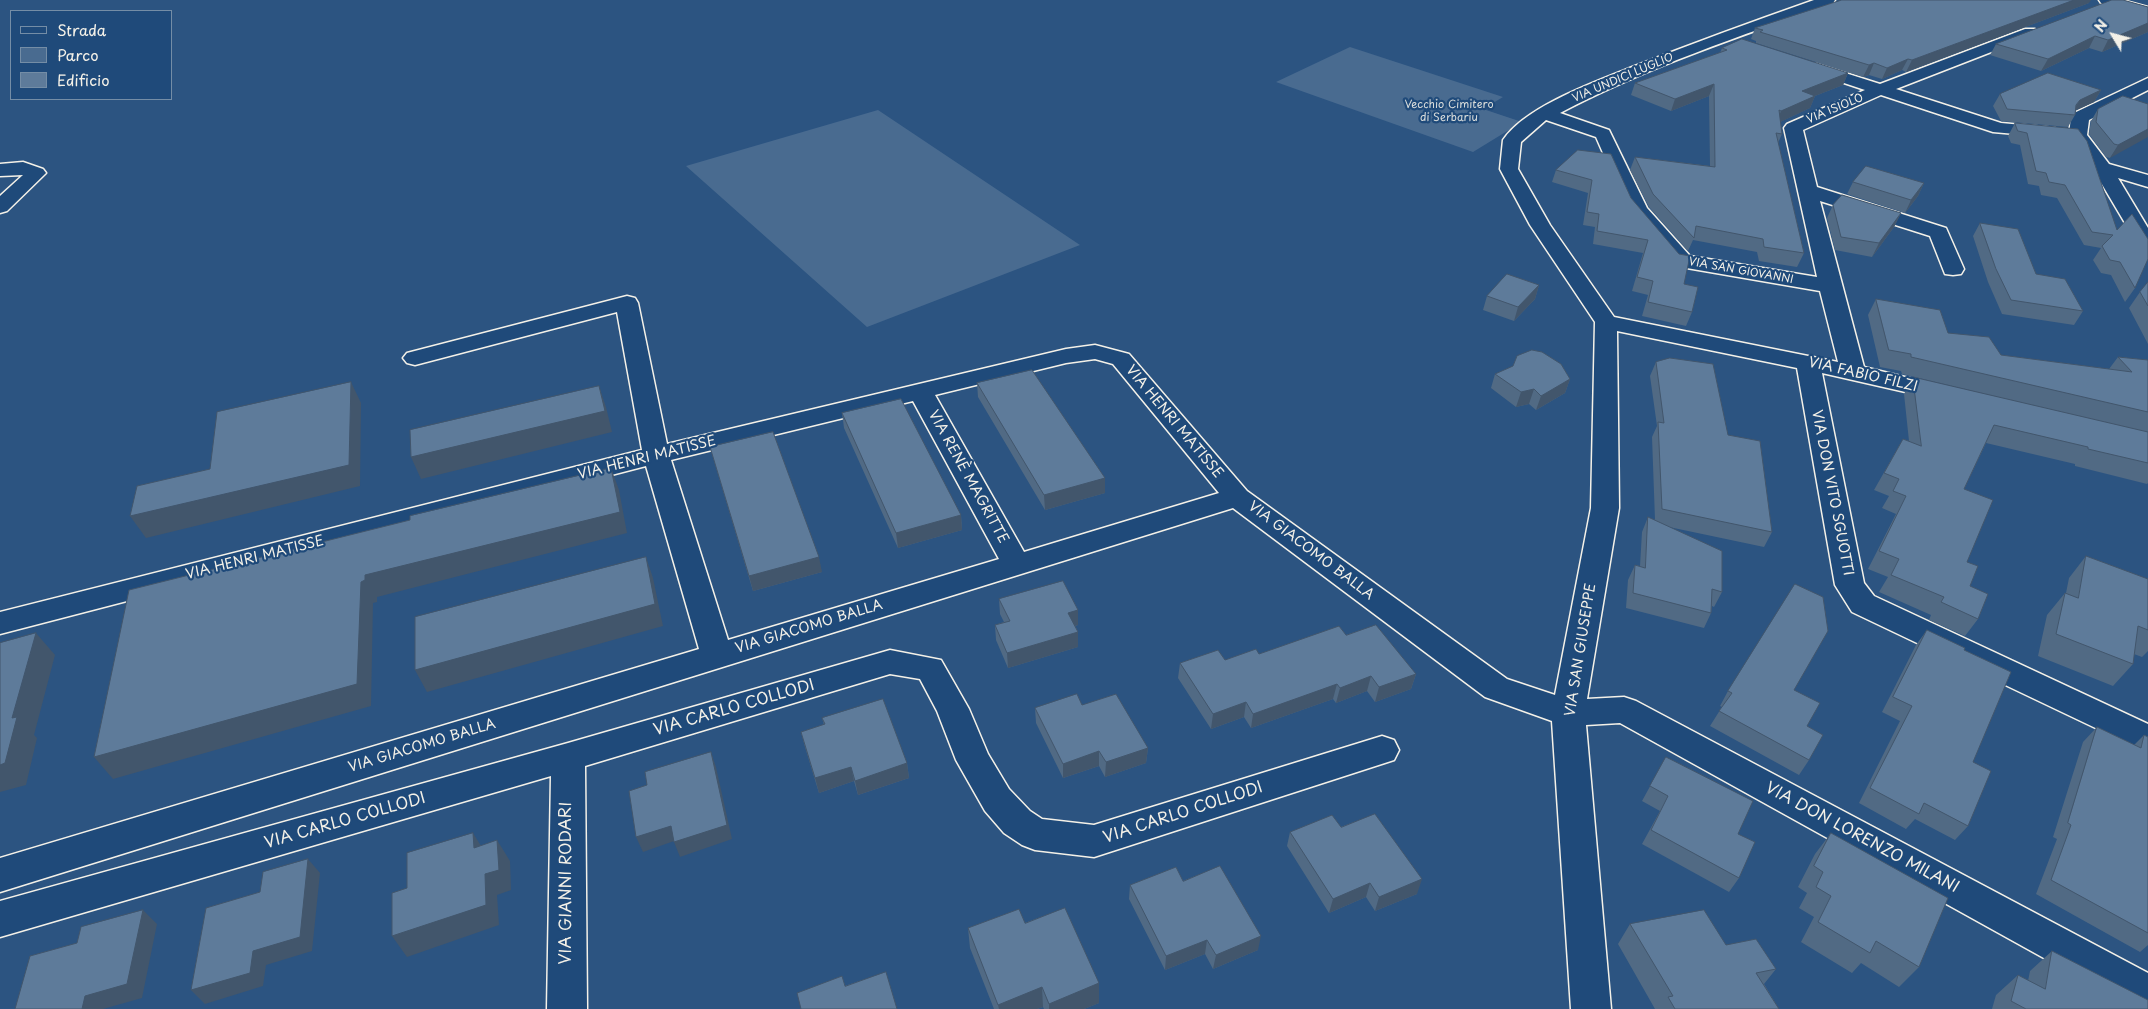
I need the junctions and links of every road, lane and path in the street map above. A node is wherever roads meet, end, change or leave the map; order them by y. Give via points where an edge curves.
1 (1828, 0) edge
2 (2103, 3) edge
3 (2148, 12) edge
4 (2047, 26) edge
5 (1718, 38) junction
6 (1744, 46) edge
7 (1799, 63) edge
8 (2148, 83) edge
9 (1881, 89) junction
10 (1546, 114) junction
11 (2078, 135) junction
12 (2102, 168) junction
13 (0, 170) edge
14 (2148, 181) edge
15 (1808, 192) junction
16 (0, 207) edge
17 (2148, 245) edge
18 (1953, 269) dead end
19 (1830, 286) junction
20 (1606, 322) junction
21 (415, 358) dead end
22 (1808, 363) junction
23 (1853, 372) junction
24 (920, 391) junction
25 (1968, 399) edge
26 (656, 455) junction
27 (1238, 496) junction
28 (1016, 564) junction
29 (0, 622) edge
30 (717, 655) junction
31 (1568, 713) junction
32 (2148, 739) edge
33 (1382, 750) dead end
34 (568, 757) junction
35 (0, 875) edge
36 (0, 919) edge
37 (2148, 994) edge
38 (567, 1009) edge
39 (1591, 1009) edge

1 - 5 street, VIA UNDICI LUGLIO
2 - 3 street
4 - 9 street, VIA ISIOLO
5 - 6 street
5 - 10 street, VIA UNDICI LUGLIO via 1591,90
7 - 9 street
8 - 11 street via 2080,117
9 - 11 street via 1999,128
9 - 15 street, VIA ISIOLO via 1793,128
10 - 19 street, VIA SAN GIOVANNI via 1603,134 1638,210 1683,261
10 - 20 street, VIA UNDICI LUGLIO via 1512,140 1508,169 1540,225
11 - 12 street
12 - 14 street
12 - 17 street
13 - 16 street via 23,168 36,173
15 - 18 street via 1939,232
15 - 19 street, VIA ISIOLO
19 - 23 street, VIA ISIOLO
20 - 22 street, VIA FABIO FILZI
20 - 31 street, VIA SAN GIUSEPPE via 1605,508
21 - 26 street via 627,303
22 - 23 street, VIA FABIO FILZI
22 - 32 street, VIA DON VITO SGUOTTI via 1850,585 1863,604
23 - 25 street, VIA FABIO FILZI
24 - 26 street, VIA HENRI MATISSE
24 - 27 street, VIA HENRI MATISSE via 1066,356 1095,352 1121,359
24 - 28 street, VIA RENÈ MAGRITTE
26 - 29 street, VIA HENRI MATISSE
26 - 30 street
27 - 28 street, VIA GIACOMO BALLA
27 - 31 street, VIA GIACOMO BALLA via 1496,688
28 - 30 street, VIA GIACOMO BALLA
30 - 35 street, VIA GIACOMO BALLA
31 - 37 street, VIA DON LORENZO MILANI via 1624,710
31 - 39 street, VIA SAN GIUSEPPE
33 - 34 street, VIA CARLO COLLODI via 1094,841 1035,834 1017,822 996,800 973,760 953,709 930,669 890,662
34 - 36 street, VIA CARLO COLLODI
34 - 38 street, VIA GIANNI RODARI

